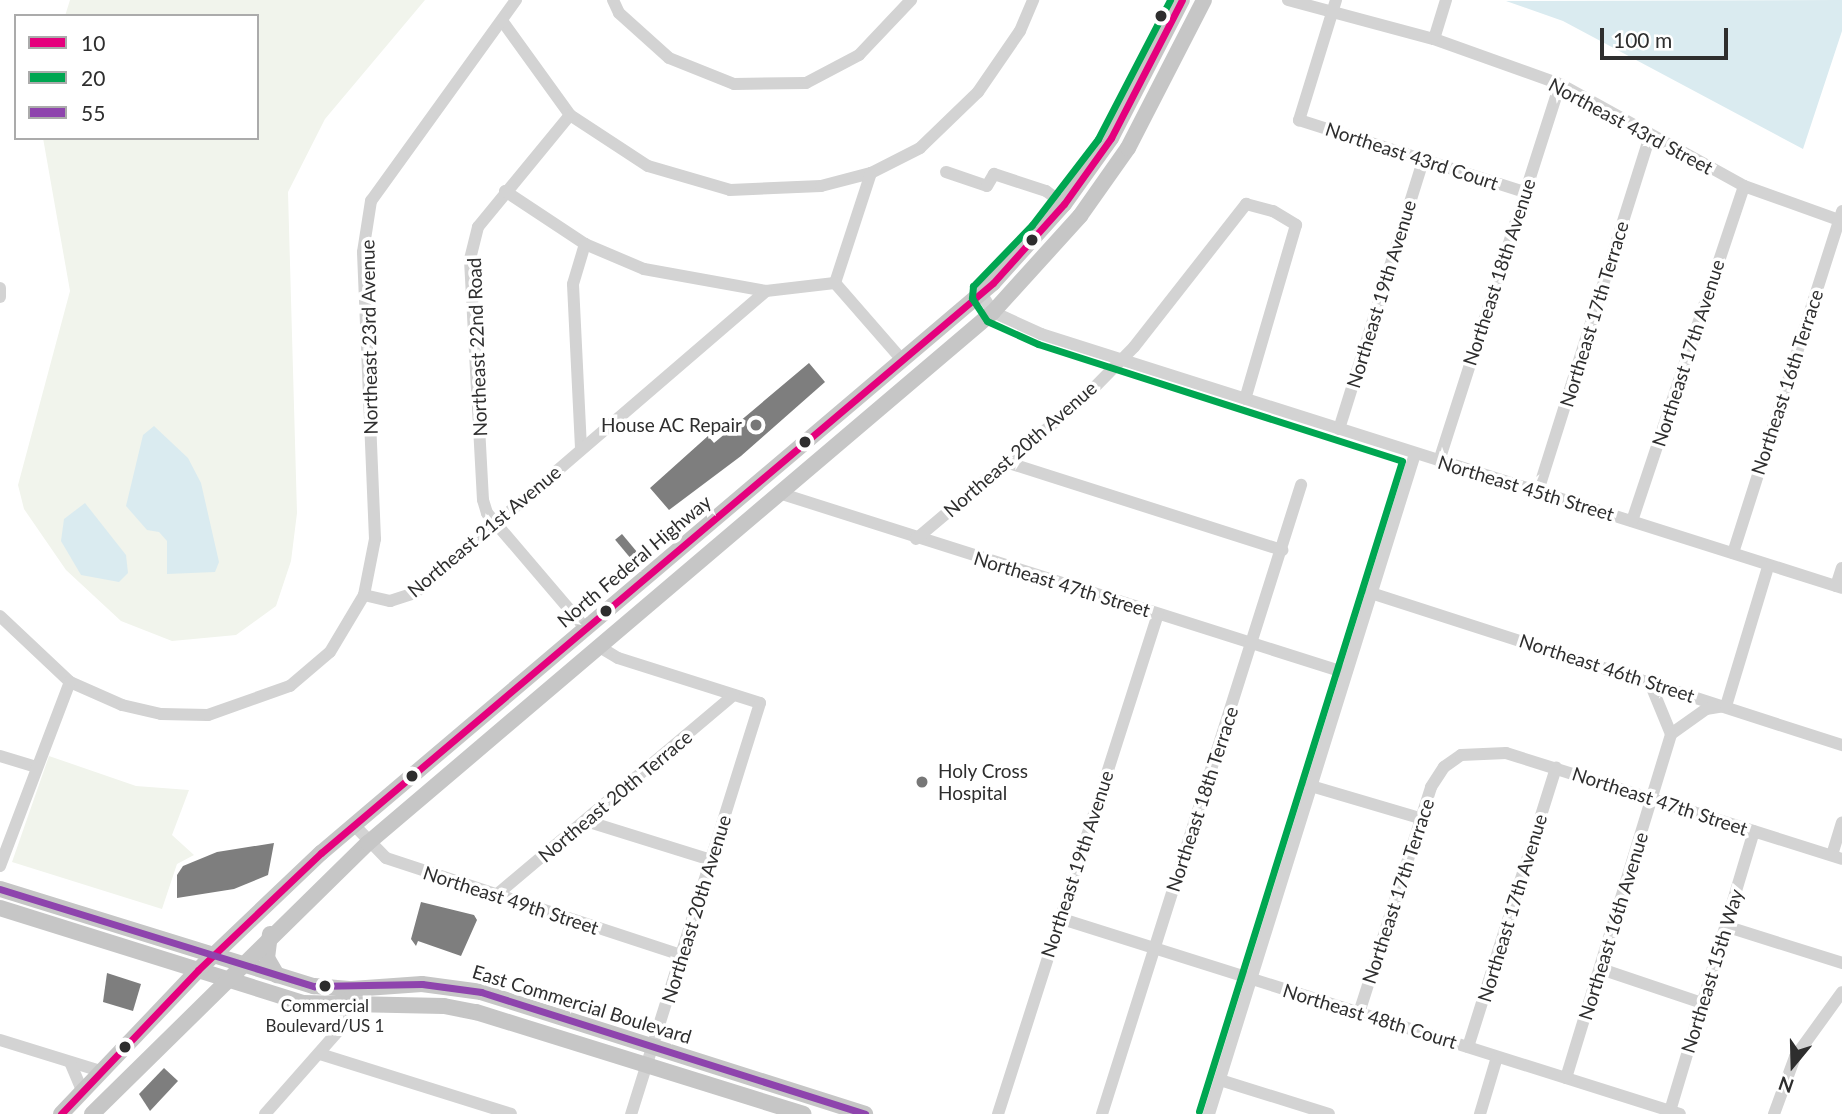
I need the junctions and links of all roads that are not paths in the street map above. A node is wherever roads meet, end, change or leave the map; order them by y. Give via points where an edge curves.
1 (516, 0) edge
2 (613, 0) edge
3 (911, 0) edge
4 (1033, 0) edge
5 (1182, 0) edge
6 (1204, 0) edge
7 (1293, 0) edge
8 (1446, 0) edge
9 (1335, 5) edge
10 (503, 22) junction
11 (1434, 39) junction
12 (1559, 84) junction
13 (570, 115) junction
14 (1650, 136) junction
15 (1111, 138) junction
16 (1128, 148) junction
17 (1424, 158) junction
18 (946, 172) dead end
19 (871, 173) junction
20 (1744, 186) junction
21 (505, 191) junction
22 (1525, 192) junction
23 (1064, 204) junction
24 (1841, 217) edge
25 (585, 244) junction
26 (835, 283) junction
27 (0, 288) edge
28 (766, 291) junction
29 (981, 293) junction
30 (0, 297) edge
31 (992, 312) junction
32 (1118, 359) junction
33 (902, 361) junction
34 (896, 394) junction
35 (1245, 399) junction
36 (1339, 429) junction
37 (581, 448) junction
38 (1415, 454) junction
39 (1439, 461) junction
40 (1009, 463) junction
41 (1301, 485) dead end
42 (1538, 491) junction
43 (779, 493) junction
44 (1632, 521) junction
45 (497, 524) junction
46 (916, 539) junction
47 (1282, 550) junction
48 (1733, 553) junction
49 (1768, 567) junction
50 (1842, 568) edge
51 (1839, 587) edge
52 (1371, 593) junction
53 (364, 594) junction
54 (616, 604) junction
55 (1158, 614) junction
56 (0, 616) edge
57 (586, 629) junction
58 (1251, 642) junction
59 (598, 646) junction
60 (567, 672) junction
61 (1346, 673) junction
62 (70, 682) junction
63 (1650, 683) junction
64 (734, 695) junction
65 (1726, 706) junction
66 (489, 712) junction
67 (1671, 734) junction
68 (484, 742) junction
69 (1842, 745) edge
70 (1477, 751) joint
71 (0, 756) edge
72 (36, 767) junction
73 (1556, 768) junction
74 (1311, 786) junction
75 (1652, 799) junction
76 (1420, 818) junction
77 (586, 821) junction
78 (1842, 823) edge
79 (354, 825) junction
80 (1754, 831) junction
81 (368, 843) junction
82 (1837, 857) edge
83 (710, 860) junction
84 (0, 866) edge
85 (0, 890) edge
86 (495, 896) junction
87 (0, 908) edge
88 (1059, 919) junction
89 (1726, 926) junction
90 (270, 934) junction
91 (1154, 949) junction
92 (215, 955) junction
93 (681, 955) junction
94 (166, 960) junction
95 (240, 963) junction
96 (1842, 963) edge
97 (1601, 969) junction
98 (198, 970) junction
99 (277, 975) junction
100 (225, 978) junction
101 (1251, 979) junction
102 (1842, 992) edge
103 (173, 996) junction
104 (1702, 1003) junction
105 (348, 1008) junction
106 (1359, 1013) junction
107 (0, 1040) edge
108 (653, 1047) junction
109 (1468, 1047) junction
110 (320, 1054) junction
111 (1497, 1056) junction
112 (70, 1062) junction
113 (647, 1065) junction
114 (100, 1071) junction
115 (1566, 1078) junction
116 (1220, 1080) junction
117 (82, 1090) junction
118 (1675, 1112) edge
119 (61, 1114) edge
120 (92, 1114) edge
121 (265, 1114) edge
122 (511, 1114) edge
123 (631, 1114) edge
124 (804, 1114) edge
125 (865, 1114) edge
126 (998, 1114) edge
127 (1102, 1114) edge
128 (1209, 1114) edge
129 (1329, 1114) edge
130 (1480, 1114) edge
131 (1774, 1114) edge

1 - 10 street, Northeast 23rd Avenue
2 - 3 street via 619,13 669,58 734,84 806,83 859,55
4 - 19 street via 1020,31 978,92 920,148
5 - 15 main road, North Federal Highway
6 - 16 main road
7 - 9 street, Northeast 43rd Street
8 - 11 street
9 - 11 street, Northeast 43rd Street
9 - 17 street, Northeast 43rd Court via 1299,120
10 - 13 street
10 - 53 street, Northeast 23rd Avenue via 371,201 363,252 375,539
11 - 12 street, Northeast 43rd Street
12 - 14 street, Northeast 43rd Street
12 - 22 street, Northeast 18th Avenue
13 - 19 street via 648,166 730,190 821,186
13 - 21 street, Northeast 22nd Road
14 - 20 street, Northeast 43rd Street
14 - 42 street, Northeast 17th Terrace
15 - 16 street
15 - 23 main road, North Federal Highway
16 - 31 main road via 1080,216
17 - 22 street, Northeast 43rd Court
17 - 36 street, Northeast 19th Avenue
18 - 23 street via 987,186 994,173 1046,191
19 - 26 street
20 - 24 street, Northeast 43rd Street
20 - 44 street, Northeast 17th Avenue
21 - 25 street
21 - 45 street, Northeast 22nd Road via 478,227 470,260 483,500
22 - 39 street, Northeast 18th Avenue
23 - 29 main road, North Federal Highway
24 - 48 street, Northeast 16th Terrace
25 - 28 street via 644,269
25 - 37 street via 573,284
26 - 28 street
26 - 33 street
27 - 30 street
28 - 37 street, Northeast 21st Avenue
29 - 31 street
29 - 33 main road, North Federal Highway
31 - 32 street, Northeast 45th Street
31 - 34 main road
32 - 35 street, Northeast 45th Street
32 - 35 street, Northeast 20th Avenue via 1134,347 1246,204 1273,211 1296,225
32 - 40 street, Northeast 20th Avenue via 1087,395
33 - 34 main road
33 - 54 main road, North Federal Highway
34 - 43 main road
35 - 36 street, Northeast 45th Street
36 - 38 street, Northeast 45th Street
37 - 45 street, Northeast 21st Avenue
38 - 39 street, Northeast 45th Street
38 - 52 street
39 - 42 street, Northeast 45th Street
40 - 46 street, Northeast 20th Avenue
40 - 47 street
41 - 47 street, Northeast 18th Terrace
42 - 44 street, Northeast 45th Street
43 - 46 street, Northeast 47th Street
43 - 59 main road
44 - 48 street, Northeast 45th Street
45 - 53 street, Northeast 21st Avenue via 404,600
45 - 57 street, Northeast 22nd Road
46 - 55 street, Northeast 47th Street
47 - 58 street, Northeast 18th Terrace
48 - 49 street, Northeast 45th Street
49 - 51 street, Northeast 45th Street
49 - 65 street
50 - 51 street
52 - 61 street
52 - 63 street, Northeast 46th Street
53 - 62 street via 352,622 312,672 238,708 208,715 161,714
54 - 57 main road, North Federal Highway
54 - 59 main road
55 - 58 street, Northeast 47th Street
55 - 88 street, Northeast 19th Avenue
56 - 62 street
57 - 60 main road
57 - 66 main road, North Federal Highway
58 - 61 street, Northeast 47th Street
58 - 91 street, Northeast 18th Terrace
59 - 60 main road
59 - 64 street via 618,659
60 - 68 main road
61 - 74 street
62 - 72 street
63 - 65 street, Northeast 46th Street
63 - 67 street
64 - 77 street, Northeast 20th Terrace
64 - 83 street, Northeast 20th Avenue via 760,703
65 - 67 street via 1706,709
65 - 69 street, Northeast 46th Street
66 - 68 main road
66 - 79 main road, North Federal Highway
67 - 75 street, Northeast 16th Avenue
68 - 81 main road
70 - 73 street, Northeast 47th Street via 1493,750
70 - 76 street, Northeast 17th Terrace via 1444,766
71 - 72 street
72 - 84 street
73 - 75 street, Northeast 47th Street
73 - 109 street, Northeast 17th Avenue
74 - 76 street
74 - 101 street
75 - 80 street, Northeast 47th Street
75 - 97 street, Northeast 16th Avenue
76 - 106 street, Northeast 17th Terrace
77 - 83 street
77 - 86 street, Northeast 20th Terrace
78 - 82 street
79 - 81 street, Northeast 49th Street
79 - 92 main road, North Federal Highway
80 - 82 street, Northeast 47th Street
80 - 89 street, Northeast 15th Way
81 - 86 street, Northeast 49th Street via 386,858
81 - 90 main road
83 - 93 street, Northeast 20th Avenue
85 - 92 main road, East Commercial Boulevard
86 - 93 street, Northeast 49th Street
87 - 94 main road, East Commercial Boulevard
88 - 91 street, Northeast 48th Court
88 - 126 street, Northeast 19th Avenue
89 - 96 street
89 - 104 street, Northeast 15th Way
90 - 95 main road
90 - 99 main road via 267,958
91 - 101 street, Northeast 48th Court
91 - 127 street, Northeast 18th Terrace
92 - 95 main road, East Commercial Boulevard
92 - 98 main road, North Federal Highway
93 - 108 street, Northeast 20th Avenue
94 - 98 main road, East Commercial Boulevard
94 - 103 main road
95 - 99 main road, East Commercial Boulevard
95 - 100 main road
97 - 104 street
97 - 115 street, Northeast 16th Avenue
98 - 100 main road, East Commercial Boulevard
98 - 103 main road, North Federal Highway
99 - 108 main road, East Commercial Boulevard via 333,988 461,988
100 - 105 main road, East Commercial Boulevard via 303,1003
100 - 120 main road
101 - 106 street, Northeast 48th Court
101 - 116 street
102 - 131 street via 1795,1057
103 - 114 main road, North Federal Highway
104 - 118 street, Northeast 15th Way
105 - 110 street via 339,1030
105 - 113 main road, East Commercial Boulevard via 405,1004 475,1011
106 - 109 street, Northeast 48th Court
107 - 112 street
108 - 113 street, Northeast 20th Avenue
108 - 125 main road, East Commercial Boulevard
109 - 111 street, Northeast 48th Court
110 - 121 street
110 - 122 street
111 - 115 street, Northeast 48th Court
111 - 130 street
112 - 114 street
112 - 117 street
113 - 123 street, Northeast 20th Avenue
113 - 124 main road, East Commercial Boulevard
114 - 117 main road, North Federal Highway
115 - 118 street, Northeast 48th Court
116 - 128 street
116 - 129 street
117 - 119 main road, North Federal Highway

